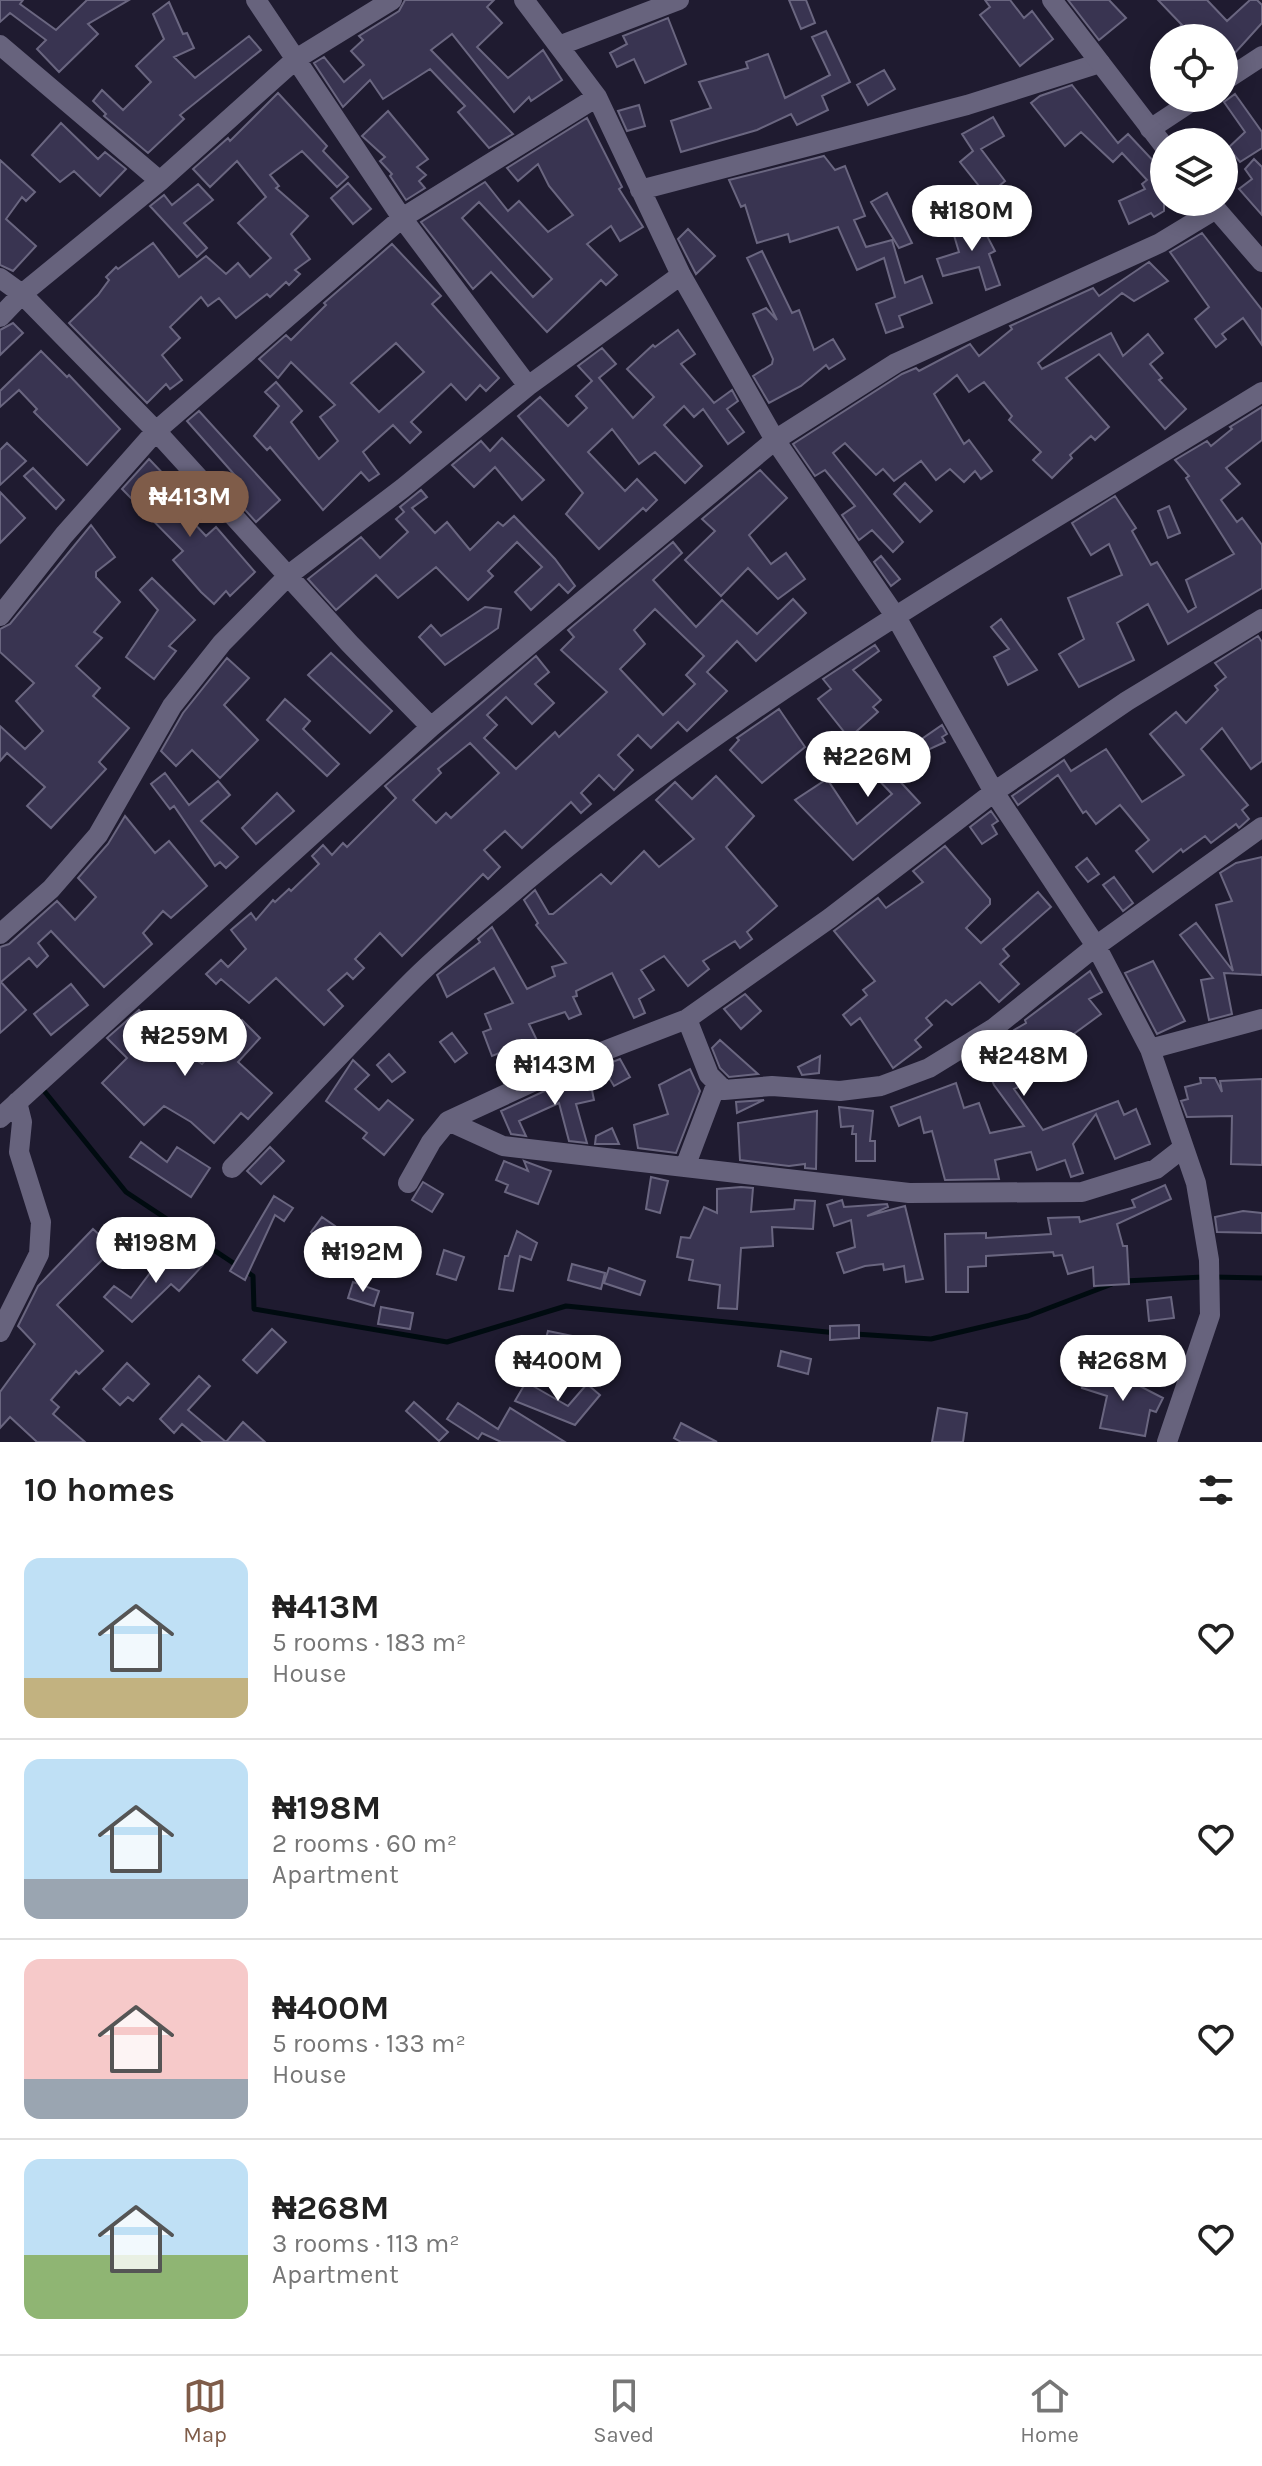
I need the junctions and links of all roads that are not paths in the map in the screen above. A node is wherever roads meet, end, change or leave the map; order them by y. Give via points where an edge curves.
1 (256, 0) edge
2 (392, 0) edge
3 (524, 0) edge
4 (679, 0) edge
5 (1052, 0) edge
6 (561, 45) junction
7 (1, 47) edge
8 (1262, 56) edge
9 (296, 59) junction
10 (1100, 63) junction
11 (1238, 72) edge
12 (597, 97) junction
13 (1176, 112) edge
14 (1152, 128) edge
15 (1150, 129) edge
16 (160, 181) junction
17 (640, 190) junction
18 (1199, 216) edge
19 (1222, 216) edge
20 (402, 218) junction
21 (1262, 262) edge
22 (681, 275) junction
23 (0, 278) edge
24 (22, 294) junction
25 (0, 317) edge
26 (528, 386) junction
27 (1262, 392) edge
28 (156, 431) junction
29 (775, 440) junction
30 (290, 574) junction
31 (0, 616) edge
32 (896, 617) junction
33 (1262, 619) edge
34 (431, 727) junction
35 (994, 792) junction
36 (1262, 827) edge
37 (0, 934) edge
38 (1096, 946) junction
39 (687, 1019) junction
40 (1262, 1019) edge
41 (1150, 1049) junction
42 (716, 1085) junction
43 (17, 1102) junction
44 (0, 1118) edge
45 (448, 1121) junction
46 (1183, 1148) junction
47 (685, 1167) junction
48 (232, 1168) dead end
49 (408, 1183) dead end
50 (0, 1332) edge
51 (1167, 1442) edge

1 - 9 street
2 - 9 street
3 - 6 street
4 - 6 street
5 - 10 street
6 - 12 street
7 - 16 street
8 - 11 street
9 - 16 street
9 - 20 street
10 - 15 street
10 - 17 street via 967,105
12 - 17 street
12 - 20 street
13 - 14 street
16 - 24 street
17 - 22 street
18 - 29 street via 1160,243 896,363
19 - 21 street
20 - 26 street
20 - 28 street
22 - 26 street
22 - 29 street
23 - 24 street
24 - 25 street
24 - 28 street
26 - 30 street
27 - 32 street
28 - 30 street
28 - 31 street
29 - 32 street
29 - 34 street
30 - 34 street
30 - 37 street via 222,643 172,706 98,835 51,889
32 - 35 street
32 - 48 street via 690,756 528,880 414,978
33 - 35 street via 1127,701
34 - 43 street
35 - 38 street
35 - 39 street
36 - 38 street
38 - 41 street
38 - 42 street via 994,1028 929,1068 881,1086 840,1091 772,1086 724,1090
39 - 42 street
39 - 45 street via 578,1061
40 - 41 street
41 - 46 street
42 - 47 street
43 - 44 street
43 - 50 street via 22,1122 19,1152 41,1222 39,1254
45 - 47 street via 503,1146
45 - 49 street
46 - 47 street via 1156,1169 1082,1192 909,1193
46 - 51 street via 1196,1183 1209,1260 1210,1315

